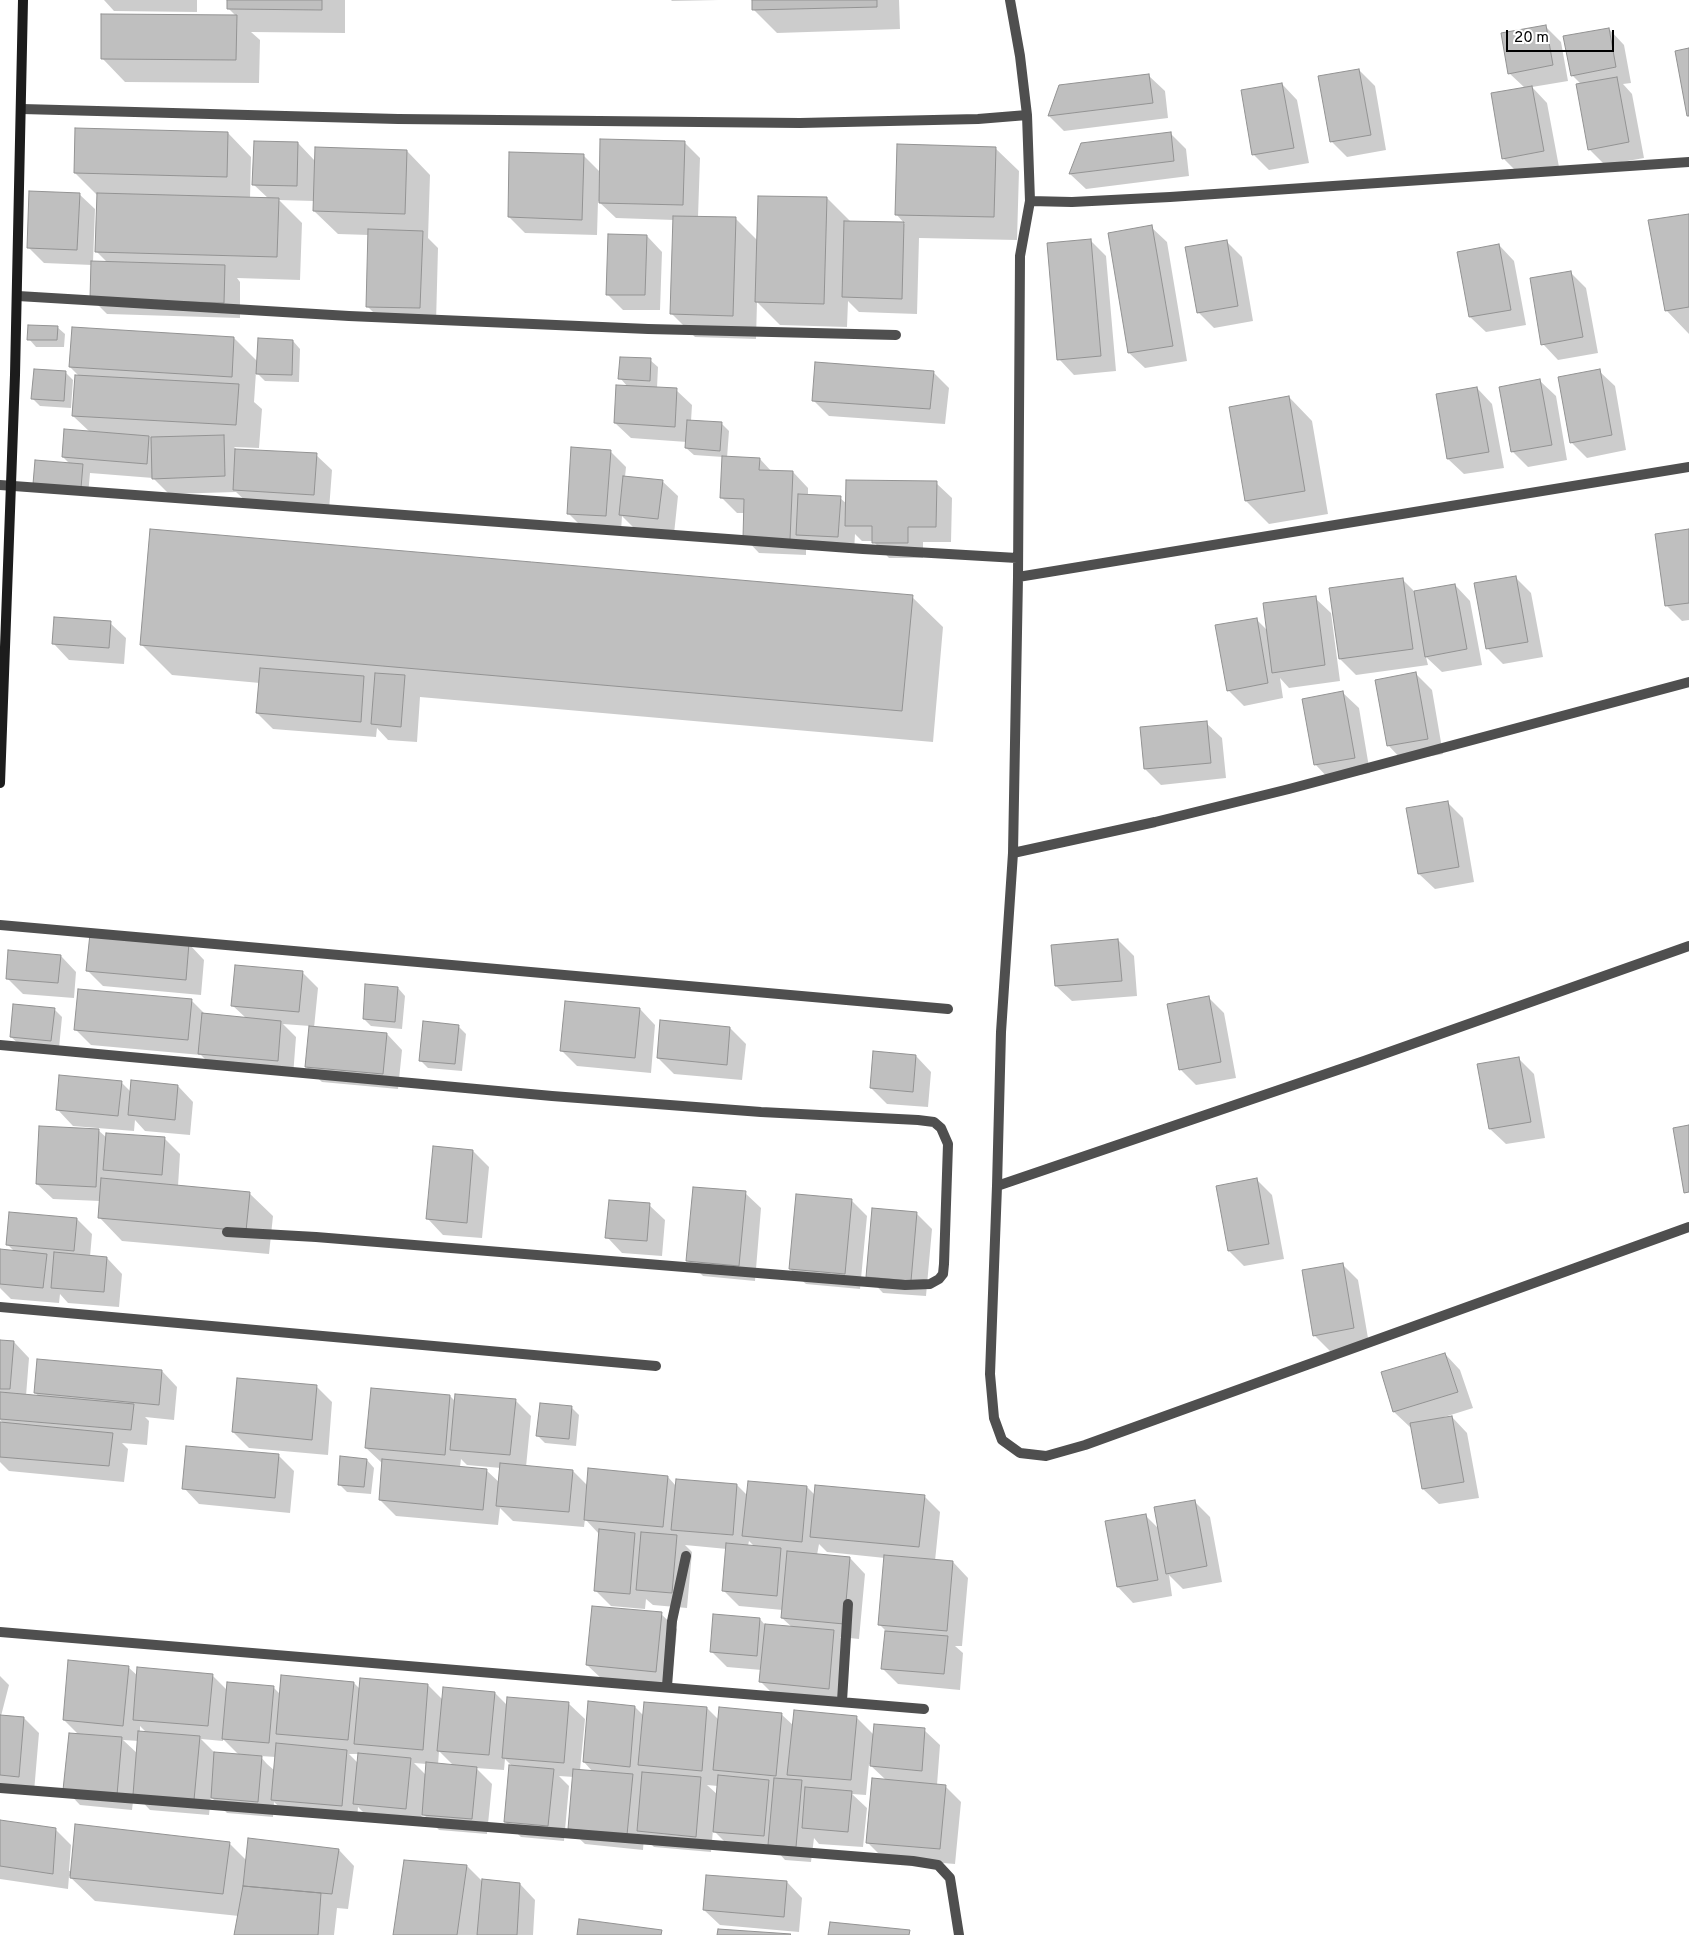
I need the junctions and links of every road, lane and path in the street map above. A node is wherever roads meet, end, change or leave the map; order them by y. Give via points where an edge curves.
1 (23, 0) edge
2 (1010, 0) edge
3 (22, 110) junction
4 (1027, 115) junction
5 (1689, 162) edge
6 (1030, 201) junction
7 (18, 296) junction
8 (896, 335) dead end
9 (1689, 467) edge
10 (0, 485) edge
11 (12, 486) junction
12 (1017, 558) junction
13 (1018, 577) junction
14 (1689, 682) edge
15 (0, 783) edge
16 (1013, 853) junction
17 (0, 925) edge
18 (1689, 946) edge
19 (948, 1009) dead end
20 (0, 1045) edge
21 (997, 1186) junction
22 (1689, 1227) edge
23 (227, 1232) dead end
24 (0, 1307) edge
25 (656, 1366) dead end
26 (686, 1556) dead end
27 (848, 1604) dead end
28 (0, 1632) edge
29 (667, 1686) junction
30 (842, 1701) junction
31 (924, 1709) dead end
32 (0, 1788) edge
33 (960, 1935) edge

1 - 3 street
2 - 4 street
3 - 4 street via 398,119 800,123
3 - 7 street
4 - 6 street
5 - 6 street via 1170,197
6 - 12 street via 1020,256
7 - 8 street via 648,329
7 - 11 street
9 - 13 street
10 - 11 street
11 - 12 street
11 - 15 street
12 - 13 street
13 - 16 street
14 - 16 street via 1289,789
16 - 21 street via 1001,1032
17 - 19 street
18 - 21 street
20 - 23 street via 552,1096 918,1120 934,1122 941,1128 948,1144 943,1274 930,1284 905,1285
21 - 22 street via 990,1374 994,1418 1002,1440 1020,1453 1046,1456 1085,1445
24 - 25 street
26 - 29 street via 672,1621
27 - 30 street
28 - 29 street
29 - 30 street
30 - 31 street
32 - 33 street via 921,1862 938,1865 950,1878

